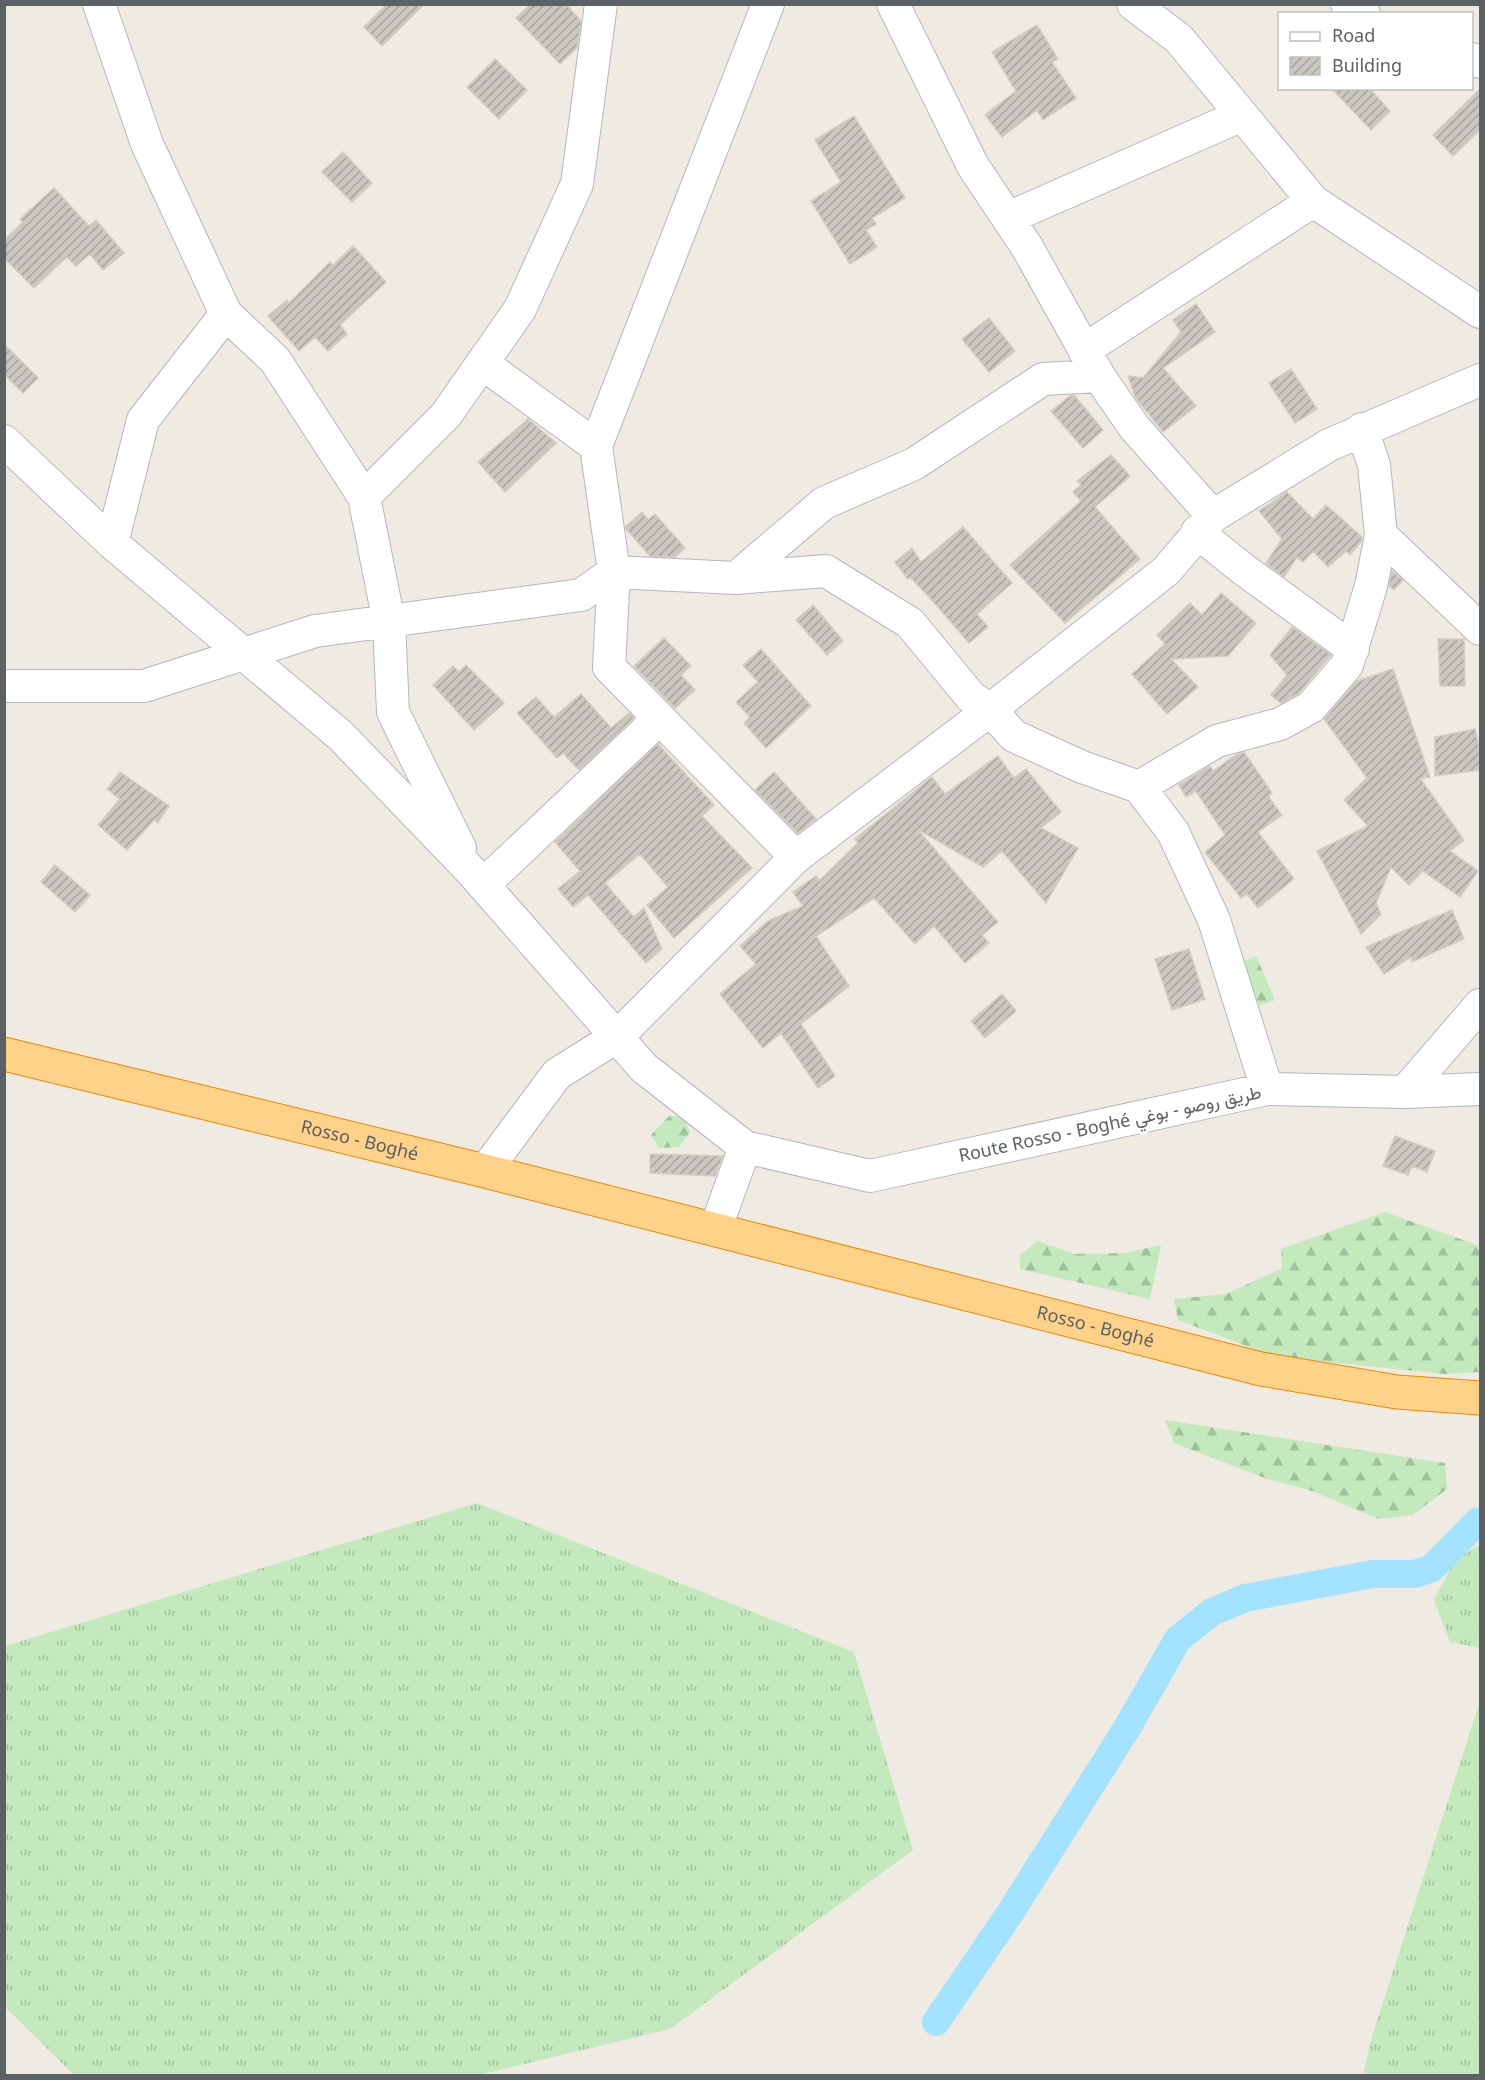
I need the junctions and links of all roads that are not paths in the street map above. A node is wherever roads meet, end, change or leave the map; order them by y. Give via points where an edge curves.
1 (99, 4) edge
2 (601, 4) edge
3 (768, 4) edge
4 (893, 4) edge
5 (1133, 4) edge
6 (1347, 4) edge
7 (1361, 12) edge
8 (1240, 116) junction
9 (1313, 201) junction
10 (1008, 218) junction
11 (1480, 312) edge
12 (226, 314) junction
13 (1084, 350) junction
14 (482, 363) junction
15 (1099, 376) junction
16 (1480, 380) edge
17 (1362, 429) junction
18 (4, 441) edge
19 (596, 446) junction
20 (364, 497) junction
21 (1205, 524) junction
22 (1381, 535) junction
23 (112, 543) junction
24 (614, 572) junction
25 (736, 578) junction
26 (389, 622) junction
27 (1480, 629) edge
28 (1353, 649) junction
29 (244, 654) junction
30 (4, 686) edge
31 (990, 710) junction
32 (659, 719) junction
33 (1139, 787) junction
34 (796, 857) junction
35 (477, 878) junction
36 (1480, 1005) edge
37 (618, 1036) junction
38 (4, 1054) edge
39 (1267, 1089) junction
40 (1480, 1089) edge
41 (1405, 1092) junction
42 (745, 1147) junction
43 (485, 1171) junction
44 (715, 1230) junction
45 (1480, 1398) edge

1 - 12 street via 147,144
2 - 14 street via 578,184 520,309
3 - 19 street
4 - 10 street via 973,165
5 - 8 street via 1179,39
6 - 7 street
8 - 9 street
8 - 10 street
9 - 11 street
9 - 13 street
10 - 13 street
12 - 20 street via 274,360
12 - 23 street via 143,420
13 - 15 street
14 - 19 street
14 - 20 street via 446,415
15 - 21 street
15 - 25 street via 1043,380 914,464 824,503
16 - 17 street
17 - 21 street via 1329,445
17 - 22 street via 1374,465
18 - 23 street
19 - 24 street
20 - 26 street
21 - 28 street via 1251,576
21 - 31 street via 1166,571
22 - 27 street
22 - 28 street
23 - 29 street
24 - 25 street
24 - 26 street via 581,596
24 - 32 street via 609,667
25 - 31 street via 826,571 910,623 971,697
26 - 29 street via 315,631
26 - 35 street via 393,712
28 - 33 street via 1347,664 1311,706 1280,724 1217,741
29 - 30 street via 144,686
29 - 35 street via 341,735
31 - 33 street via 1014,736 1082,767
31 - 34 street
32 - 34 street
32 - 35 street
33 - 39 street via 1173,832 1214,920
34 - 37 street
35 - 37 street
36 - 41 street
37 - 42 street via 644,1068
37 - 43 street via 557,1074
38 - 43 highway, Rosso - Boghé
39 - 41 street, Route Rosso - Boghé طريق روصو - بوغي
39 - 42 street, Route Rosso - Boghé طريق روصو - بوغي via 870,1176
40 - 41 street, Route Rosso - Boghé طريق روصو - بوغي
42 - 44 street
43 - 44 highway, Rosso - Boghé
44 - 45 highway, Rosso - Boghé via 1261,1369 1397,1392

